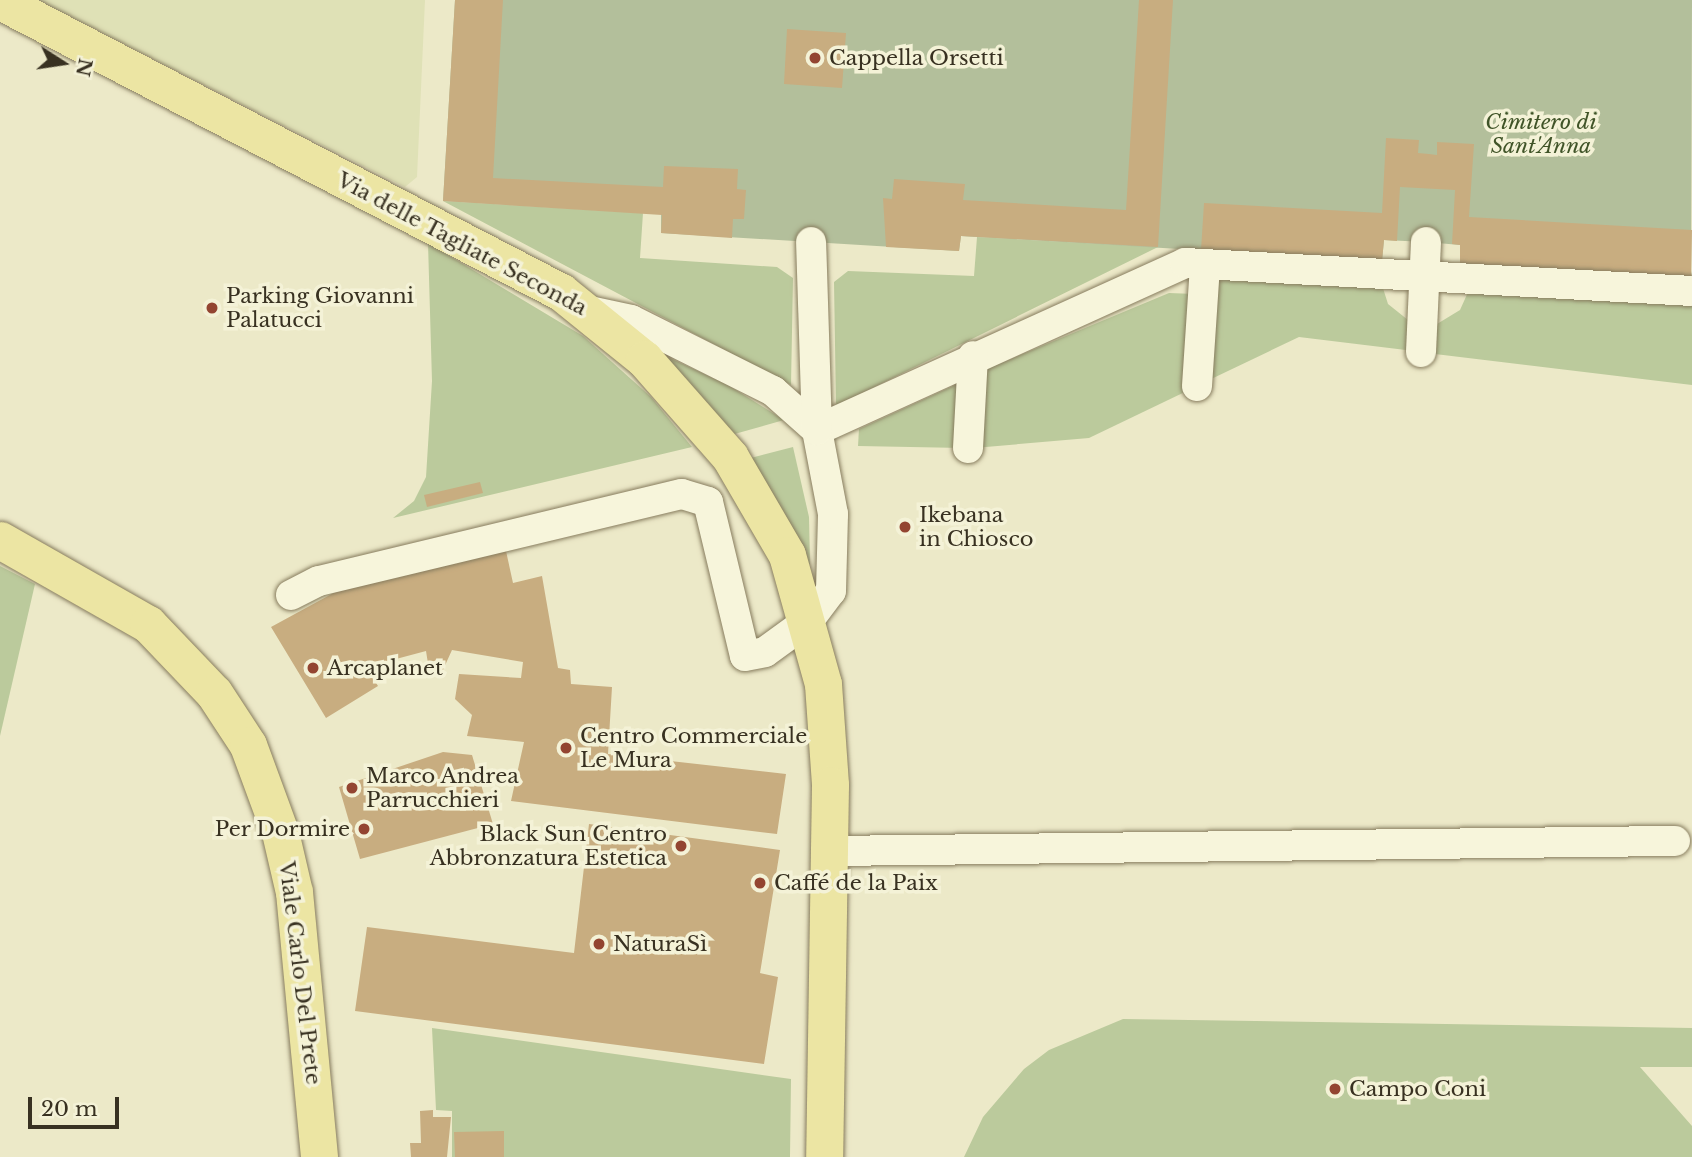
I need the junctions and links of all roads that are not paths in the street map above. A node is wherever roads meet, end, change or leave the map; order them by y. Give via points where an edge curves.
1 (0, 1) edge
2 (811, 242) dead end
3 (1426, 243) dead end
4 (1205, 264) junction
5 (1423, 276) junction
6 (1692, 291) edge
7 (589, 311) junction
8 (1421, 352) dead end
9 (973, 356) junction
10 (1197, 386) dead end
11 (817, 430) junction
12 (968, 448) dead end
13 (0, 540) edge
14 (291, 595) dead end
15 (808, 620) junction
16 (1675, 841) dead end
17 (829, 851) junction
18 (319, 1157) edge
19 (824, 1157) edge

1 - 7 main road, Via delle Tagliate Seconda
2 - 11 lane
3 - 5 lane
4 - 5 lane
4 - 9 lane via 1185,263
4 - 10 lane
5 - 6 lane
5 - 8 lane
7 - 11 lane via 631,320 773,391
7 - 15 main road, Via delle Tagliate Seconda via 668,383 730,457 776,530
9 - 11 lane
9 - 12 lane
11 - 15 lane via 832,514 831,592
13 - 18 main road, Viale Carlo Del Prete via 148,624 214,693 248,745 280,832 294,892
14 - 15 lane via 319,581 682,494 708,502 745,656 765,652
15 - 17 main road, Via delle Tagliate Seconda via 828,721
16 - 17 lane
17 - 19 main road, Via delle Tagliate Seconda

